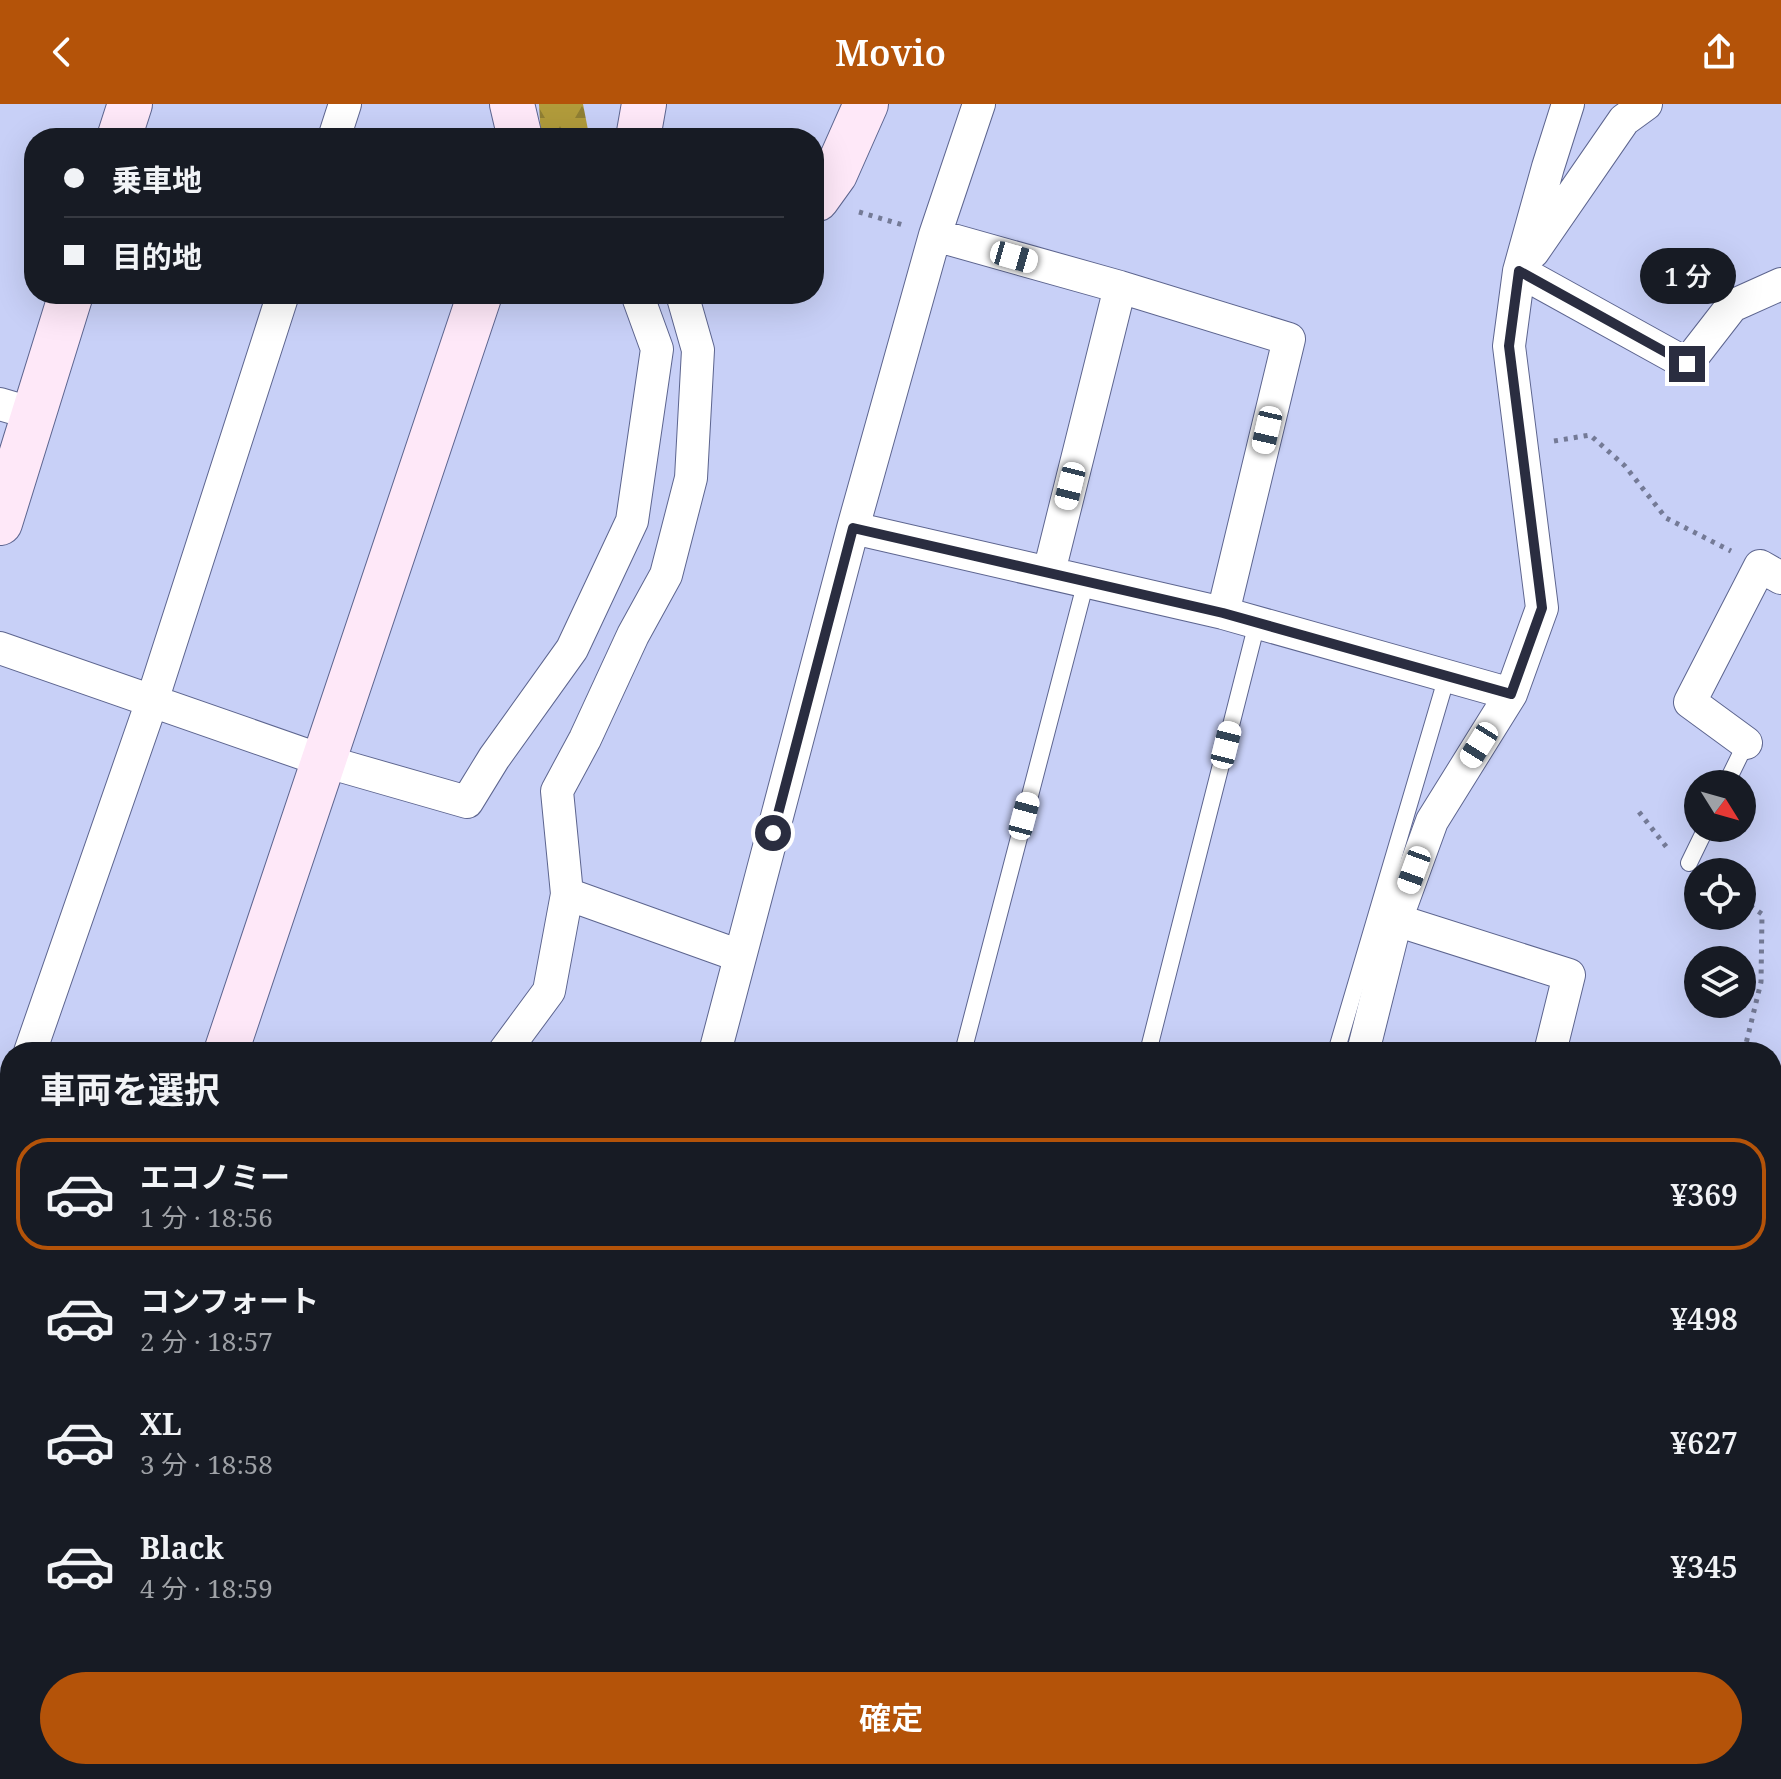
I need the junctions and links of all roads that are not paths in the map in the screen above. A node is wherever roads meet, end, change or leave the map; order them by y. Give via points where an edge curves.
1 (130, 104) edge
2 (345, 104) edge
3 (512, 104) edge
4 (644, 104) edge
5 (866, 104) edge
6 (979, 104) edge
7 (1568, 104) edge
8 (1646, 104) edge
9 (122, 128) edge
10 (337, 128) edge
11 (518, 128) edge
12 (640, 128) edge
13 (824, 188) edge
14 (935, 235) junction
15 (1519, 271) junction
16 (1781, 284) edge
17 (1120, 287) junction
18 (66, 304) edge
19 (280, 304) edge
20 (477, 304) edge
21 (641, 304) edge
22 (685, 304) edge
23 (17, 409) edge
24 (0, 523) edge
25 (853, 528) junction
26 (1049, 572) junction
27 (1770, 572) edge
28 (1086, 581) junction
29 (1223, 613) junction
30 (1257, 623) junction
31 (0, 648) edge
32 (1447, 676) junction
33 (1511, 694) junction
34 (152, 701) junction
35 (1746, 743) joint
36 (324, 761) junction
37 (1733, 770) edge
38 (567, 894) junction
39 (1396, 920) junction
40 (740, 956) junction
41 (33, 1042) edge
42 (229, 1042) edge
43 (511, 1042) edge
44 (718, 1042) edge
45 (966, 1042) edge
46 (1151, 1042) edge
47 (1339, 1042) edge
48 (1366, 1042) edge
49 (1552, 1042) edge

1 - 9 street
2 - 10 street
3 - 11 street
4 - 12 street
5 - 13 street
6 - 14 street
7 - 15 street
8 - 15 street via 1624,120
14 - 17 street
14 - 25 street
15 - 16 street via 1687,364 1732,306
15 - 33 street via 1509,346 1542,608
17 - 26 street
17 - 29 street via 1289,339
18 - 23 street
19 - 34 street
20 - 36 street
21 - 36 street via 657,349 632,521 572,649 467,802
22 - 38 street via 698,350 691,478 666,575 557,791
23 - 24 street
25 - 26 street
25 - 40 street
26 - 28 street
27 - 35 street via 1690,702
28 - 29 street
28 - 45 lane
29 - 30 street
30 - 32 street
30 - 46 lane
31 - 34 street
32 - 33 street
32 - 47 lane
33 - 39 street via 1432,821
34 - 36 street
34 - 41 street
35 - 37 lane
36 - 42 street
38 - 40 street
38 - 43 street via 549,991
39 - 48 street
39 - 49 street via 1569,975
40 - 44 street

